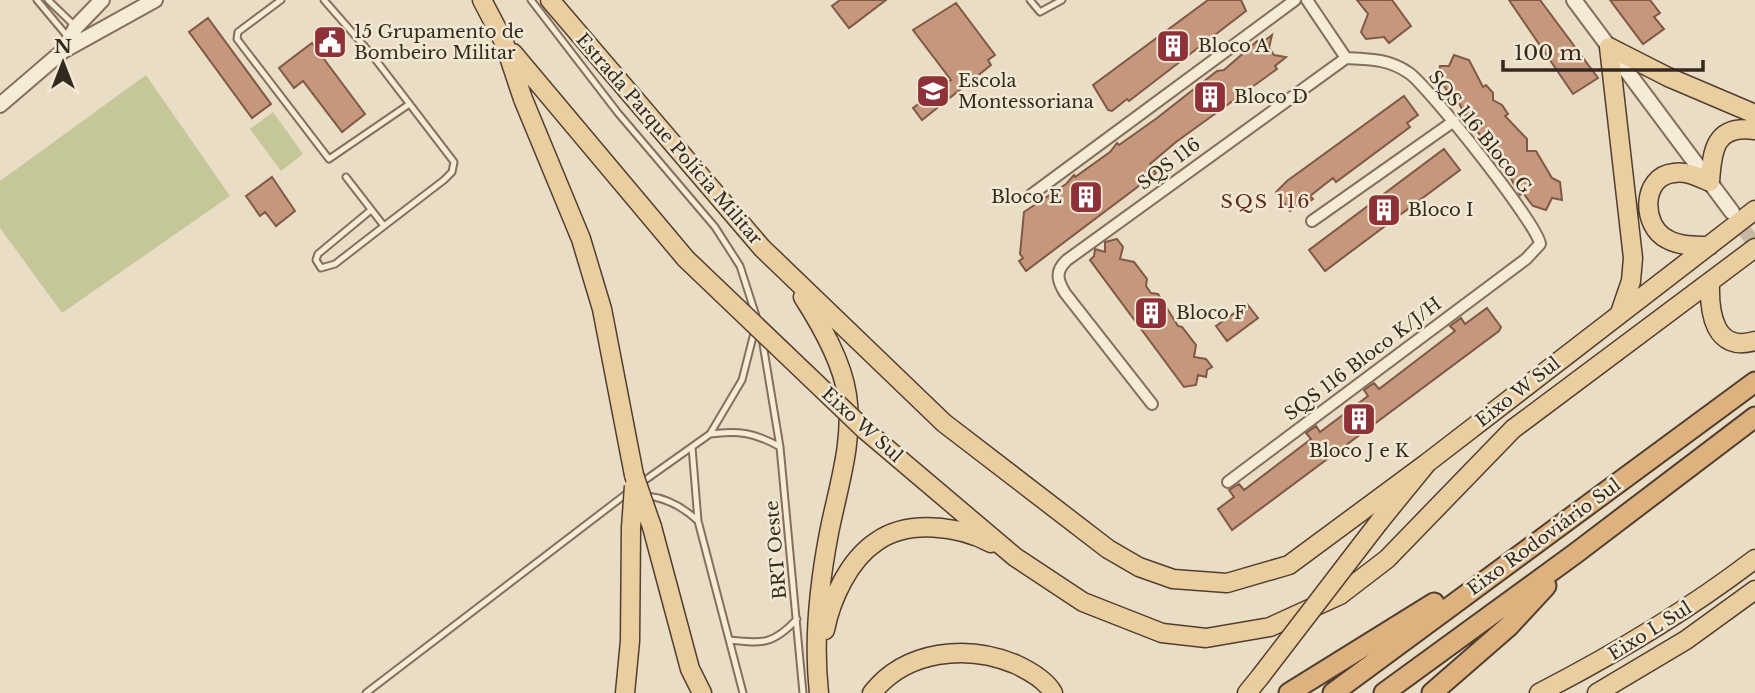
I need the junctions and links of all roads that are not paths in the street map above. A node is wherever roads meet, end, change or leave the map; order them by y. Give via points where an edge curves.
1 (37, 0) edge
2 (48, 0) edge
3 (102, 0) edge
4 (155, 0) edge
5 (281, 0) edge
6 (324, 0) edge
7 (482, 0) edge
8 (531, 0) edge
9 (550, 0) edge
10 (1030, 0) edge
11 (1062, 0) edge
12 (1295, 0) edge
13 (1307, 0) edge
14 (1573, 0) edge
15 (73, 40) junction
16 (504, 42) junction
17 (1609, 47) junction
18 (1346, 58) junction
19 (408, 104) junction
20 (0, 105) edge
21 (1755, 114) edge
22 (1454, 121) junction
23 (1755, 130) edge
24 (345, 177) dead end
25 (1710, 182) junction
26 (1031, 195) dead end
27 (371, 210) junction
28 (1755, 210) edge
29 (1732, 212) tunnel mouth
30 (1312, 221) dead end
31 (384, 226) junction
32 (1709, 246) junction
33 (1755, 248) edge
34 (1518, 264) joint
35 (790, 276) junction
36 (1710, 282) junction
37 (1620, 313) junction
38 (757, 319) junction
39 (1755, 341) edge
40 (1755, 382) edge
41 (1152, 404) dead end
42 (1755, 417) edge
43 (710, 434) junction
44 (692, 447) junction
45 (780, 447) junction
46 (1427, 463) junction
47 (634, 475) junction
48 (1228, 482) dead end
49 (619, 499) junction
50 (698, 521) junction
51 (1545, 535) junction
52 (1576, 553) junction
53 (1015, 557) junction
54 (1755, 559) edge
55 (1755, 590) edge
56 (797, 619) junction
57 (730, 639) junction
58 (1686, 640) junction
59 (816, 670) junction
60 (366, 693) edge
61 (625, 693) edge
62 (702, 693) edge
63 (743, 693) edge
64 (803, 693) edge
65 (819, 693) edge
66 (872, 693) edge
67 (1053, 693) edge
68 (1247, 693) edge
69 (1289, 693) edge
70 (1333, 693) edge
71 (1384, 693) edge
72 (1432, 693) edge
73 (1539, 693) edge
74 (1597, 693) edge
75 (1617, 693) edge

1 - 15 lane
2 - 15 lane
3 - 15 street
4 - 15 street
5 - 19 lane via 238,32 237,39 330,159
6 - 19 lane
7 - 16 main road
8 - 38 lane, BRT Oeste via 618,113 715,227 740,266
9 - 35 main road, Estrada Parque Polícia Militar
10 - 11 lane via 1040,12
12 - 26 street
13 - 18 street
14 - 17 street
15 - 20 street
16 - 47 main road via 581,239 603,309
16 - 53 main road, Eixo W Sul, bridge via 686,259 865,430
17 - 21 main road
17 - 25 street
17 - 37 main road via 1633,258
18 - 22 street, SQS 116 Bloco G via 1396,65 1412,75
18 - 41 street, SQS 116 via 1059,270 1059,283
19 - 31 lane via 451,154 454,166 444,180
22 - 30 street
22 - 34 street, SQS 116 Bloco G via 1539,237 1539,247
23 - 25 main road via 1734,130 1722,137 1712,154
24 - 27 lane
25 - 29 street
25 - 32 main road via 1688,173 1672,173 1654,184 1648,200 1658,233 1677,243
27 - 31 lane
27 - 31 lane via 318,254 321,268 335,264
28 - 32 main road, Eixo W Sul
32 - 37 main road, Eixo W Sul
33 - 36 main road, Eixo W Sul
34 - 48 street, SQS 116 Bloco K/J/H
35 - 46 main road via 944,423 1036,496 1108,549 1173,579 1227,583 1289,565
35 - 59 main road via 836,360 847,393 849,424 823,569
36 - 39 main road via 1709,314 1715,327 1732,341
36 - 53 main road, Eixo W Sul via 1513,429 1387,559 1340,595 1270,627 1206,638 1163,633 1083,603
37 - 46 main road, Eixo W Sul
38 - 43 lane via 742,380
38 - 45 lane, BRT Oeste
40 - 51 highway, Eixo Rodoviário Sul
42 - 52 highway, Eixo Rodoviário Sul
43 - 44 lane
43 - 45 lane via 760,435
44 - 49 lane
44 - 50 lane
45 - 56 lane, BRT Oeste
46 - 68 main road, Eixo W Sul, bridge
47 - 61 main road, bridge
47 - 62 main road, bridge via 690,669
49 - 50 lane via 662,498
49 - 60 lane
50 - 57 lane
51 - 69 highway
51 - 70 highway, Eixo Rodoviário Sul
52 - 71 highway, Eixo Rodoviário Sul
52 - 72 highway via 1509,626
53 - 59 main road via 972,533 952,529 925,528 876,541 836,593
54 - 73 main road, Eixo L Sul via 1611,656
55 - 58 main road, Eixo L Sul
56 - 57 lane, BRT Oeste via 779,639 752,643
56 - 64 lane
57 - 63 lane
58 - 74 main road, Eixo L Sul
58 - 75 main road
59 - 65 main road
66 - 67 main road via 881,681 915,660 954,652 996,656 1026,669

